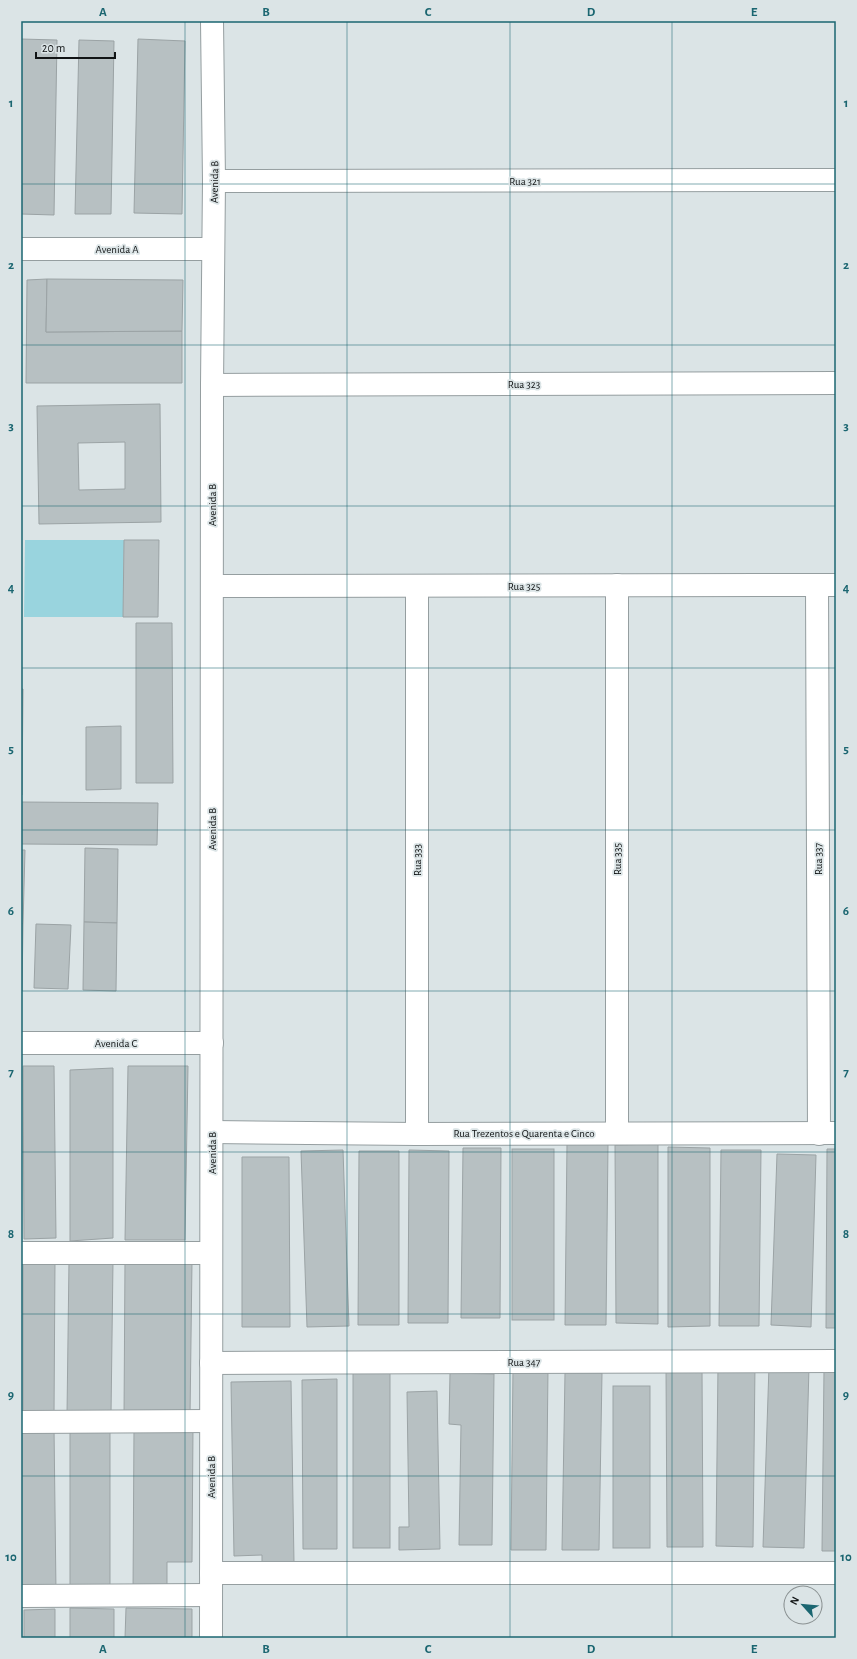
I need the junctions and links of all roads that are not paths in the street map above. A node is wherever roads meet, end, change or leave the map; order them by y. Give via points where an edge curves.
1 (212, 21) edge
2 (836, 180) edge
3 (214, 181) junction
4 (21, 249) edge
5 (212, 249) junction
6 (836, 383) edge
7 (212, 385) junction
8 (617, 585) junction
9 (826, 585) edge
10 (212, 586) junction
11 (416, 586) junction
12 (21, 1043) edge
13 (212, 1043) junction
14 (212, 1132) junction
15 (617, 1133) junction
16 (827, 1133) edge
17 (417, 1134) junction
18 (211, 1252) junction
19 (21, 1253) edge
20 (836, 1361) edge
21 (211, 1363) junction
22 (211, 1421) junction
23 (21, 1422) edge
24 (211, 1573) junction
25 (836, 1573) edge
26 (211, 1595) junction
27 (21, 1596) edge
28 (211, 1638) edge

1 - 3 street, Avenida B
2 - 3 street, Rua 321
3 - 5 street, Avenida B
4 - 5 street, Avenida A
5 - 7 street, Avenida B
6 - 7 street, Rua 323
7 - 10 street, Avenida B
8 - 9 street, Rua 325
8 - 11 street, Rua 325
8 - 15 street, Rua 335
9 - 16 street, Rua 337
10 - 11 street, Rua 325
10 - 13 street, Avenida B
11 - 17 street, Rua 333
12 - 13 street, Avenida C
13 - 14 street, Avenida B
14 - 17 street, Rua Trezentos e Quarenta e Cinco
14 - 18 street, Avenida B
15 - 16 street, Rua Trezentos e Quarenta e Cinco
15 - 17 street, Rua Trezentos e Quarenta e Cinco
18 - 19 street
18 - 21 street, Avenida B
20 - 21 street, Rua 347
21 - 22 street, Avenida B
22 - 23 street
22 - 24 street, Avenida B
24 - 25 street
24 - 26 street, Avenida B
26 - 27 street
26 - 28 street, Avenida B

